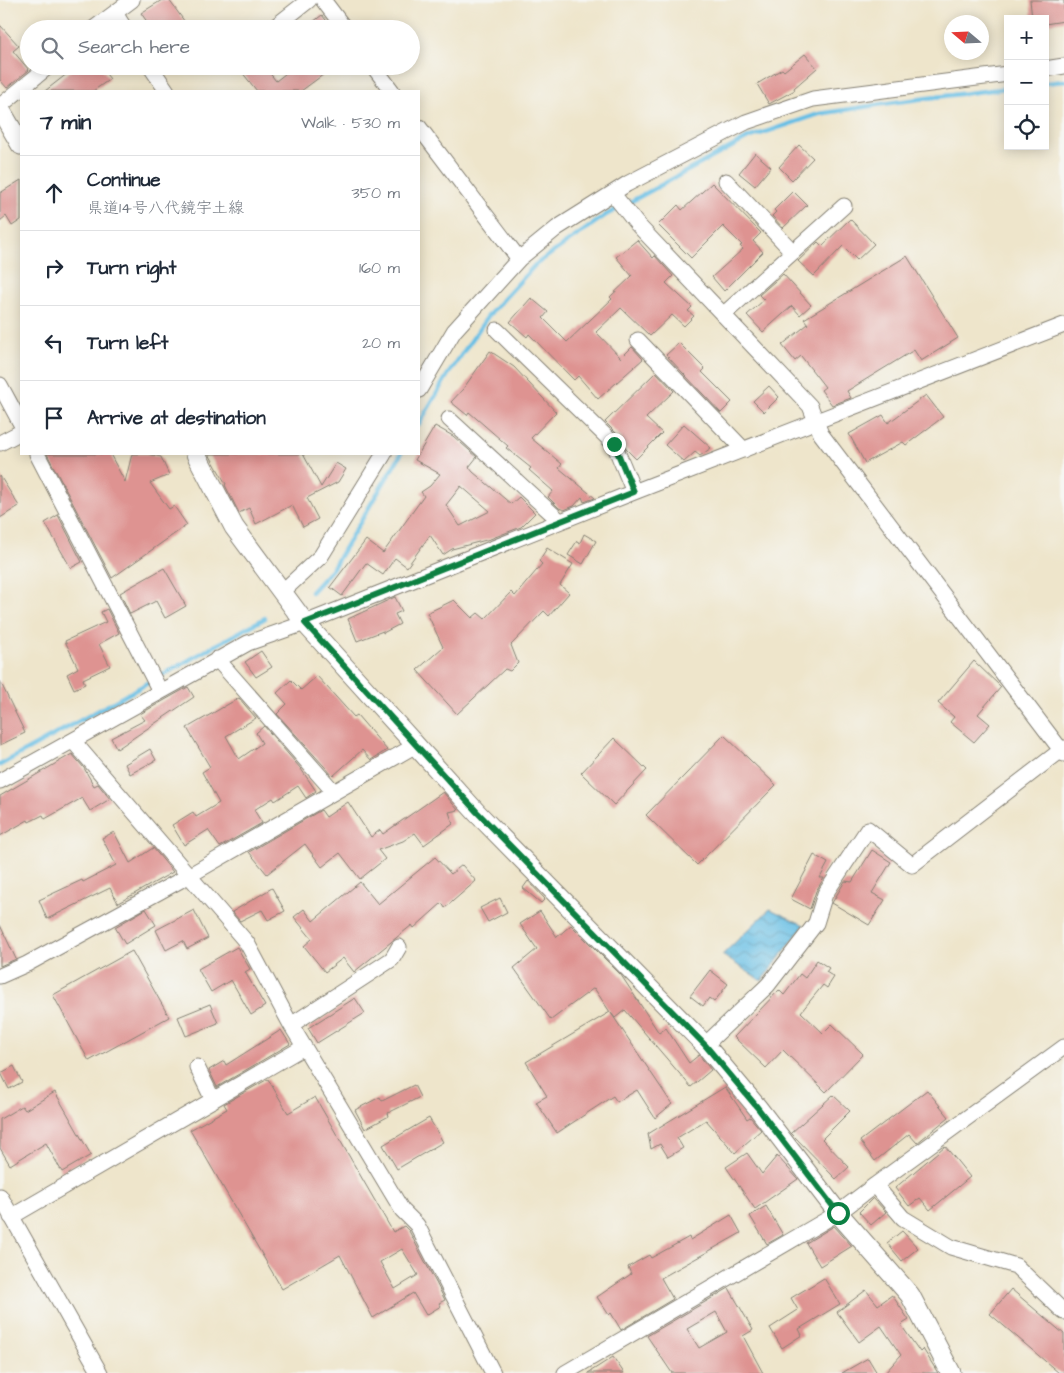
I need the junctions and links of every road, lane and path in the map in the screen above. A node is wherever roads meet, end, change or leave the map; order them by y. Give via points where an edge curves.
1 (132, 0) edge
2 (309, 0) edge
3 (323, 0) edge
4 (115, 13) junction
5 (105, 20) edge
6 (119, 20) edge
7 (283, 20) edge
8 (338, 20) edge
9 (1064, 66) edge
10 (1049, 68) edge
11 (38, 75) edge
12 (156, 75) edge
13 (380, 75) edge
14 (1004, 75) edge
15 (21, 90) edge
16 (166, 90) edge
17 (391, 90) edge
18 (20, 91) edge
19 (0, 108) edge
20 (420, 128) edge
21 (20, 143) edge
22 (726, 180) dead end
23 (617, 199) junction
24 (844, 206) dead end
25 (793, 252) junction
26 (519, 259) junction
27 (723, 314) junction
28 (1064, 325) edge
29 (497, 330) dead end
30 (638, 340) dead end
31 (0, 384) edge
32 (420, 388) edge
33 (449, 419) dead end
34 (817, 420) junction
35 (20, 422) edge
36 (20, 433) edge
37 (0, 443) edge
38 (744, 450) junction
39 (38, 455) edge
40 (197, 455) edge
41 (383, 455) edge
42 (634, 492) junction
43 (560, 521) junction
44 (282, 592) junction
45 (305, 623) junction
46 (217, 659) junction
47 (159, 689) junction
48 (72, 741) junction
49 (416, 745) junction
50 (1063, 751) edge
51 (0, 781) edge
52 (334, 792) junction
53 (190, 875) junction
54 (399, 948) dead end
55 (0, 976) edge
56 (291, 1025) junction
57 (705, 1045) junction
58 (304, 1047) junction
59 (1064, 1047) edge
60 (196, 1067) dead end
61 (213, 1100) junction
62 (875, 1185) junction
63 (0, 1196) edge
64 (838, 1213) junction
65 (11, 1216) junction
66 (1064, 1312) edge
67 (100, 1373) edge
68 (493, 1373) edge
69 (565, 1373) edge
70 (951, 1373) edge

1 - 4 street
2 - 7 street
3 - 8 street
4 - 5 street
4 - 6 street
9 - 10 street
11 - 15 street
12 - 16 street
13 - 17 street
14 - 23 street via 813,99 746,122 627,184
18 - 19 street
19 - 21 main road
20 - 26 street
22 - 25 street
23 - 26 street via 557,228
23 - 27 street
24 - 25 street
25 - 27 street
26 - 32 street via 454,331
27 - 34 street via 810,406
28 - 34 street
29 - 42 street via 614,444
30 - 38 street
31 - 35 street
33 - 43 street
34 - 38 street
34 - 50 street via 821,434
36 - 37 street
38 - 42 street
39 - 47 street
40 - 44 main road via 234,527
41 - 44 street via 321,556
42 - 43 street
43 - 45 street
44 - 45 main road
45 - 46 street via 248,642
45 - 49 main road
46 - 47 street
46 - 52 street
47 - 48 street
48 - 51 street
48 - 53 street
49 - 52 street
49 - 57 main road via 543,881
50 - 57 street via 912,865 868,829 825,894 816,923 768,985
52 - 53 street
53 - 55 street
53 - 56 street via 195,885 247,943
54 - 56 street via 392,959
56 - 58 street
57 - 64 main road
58 - 61 street
58 - 68 street via 402,1210 417,1225
59 - 62 street
60 - 61 street
61 - 65 street
62 - 64 street
62 - 66 street via 902,1218 951,1247 1016,1266
63 - 65 street
64 - 69 street
64 - 70 main road via 910,1295
65 - 67 street

